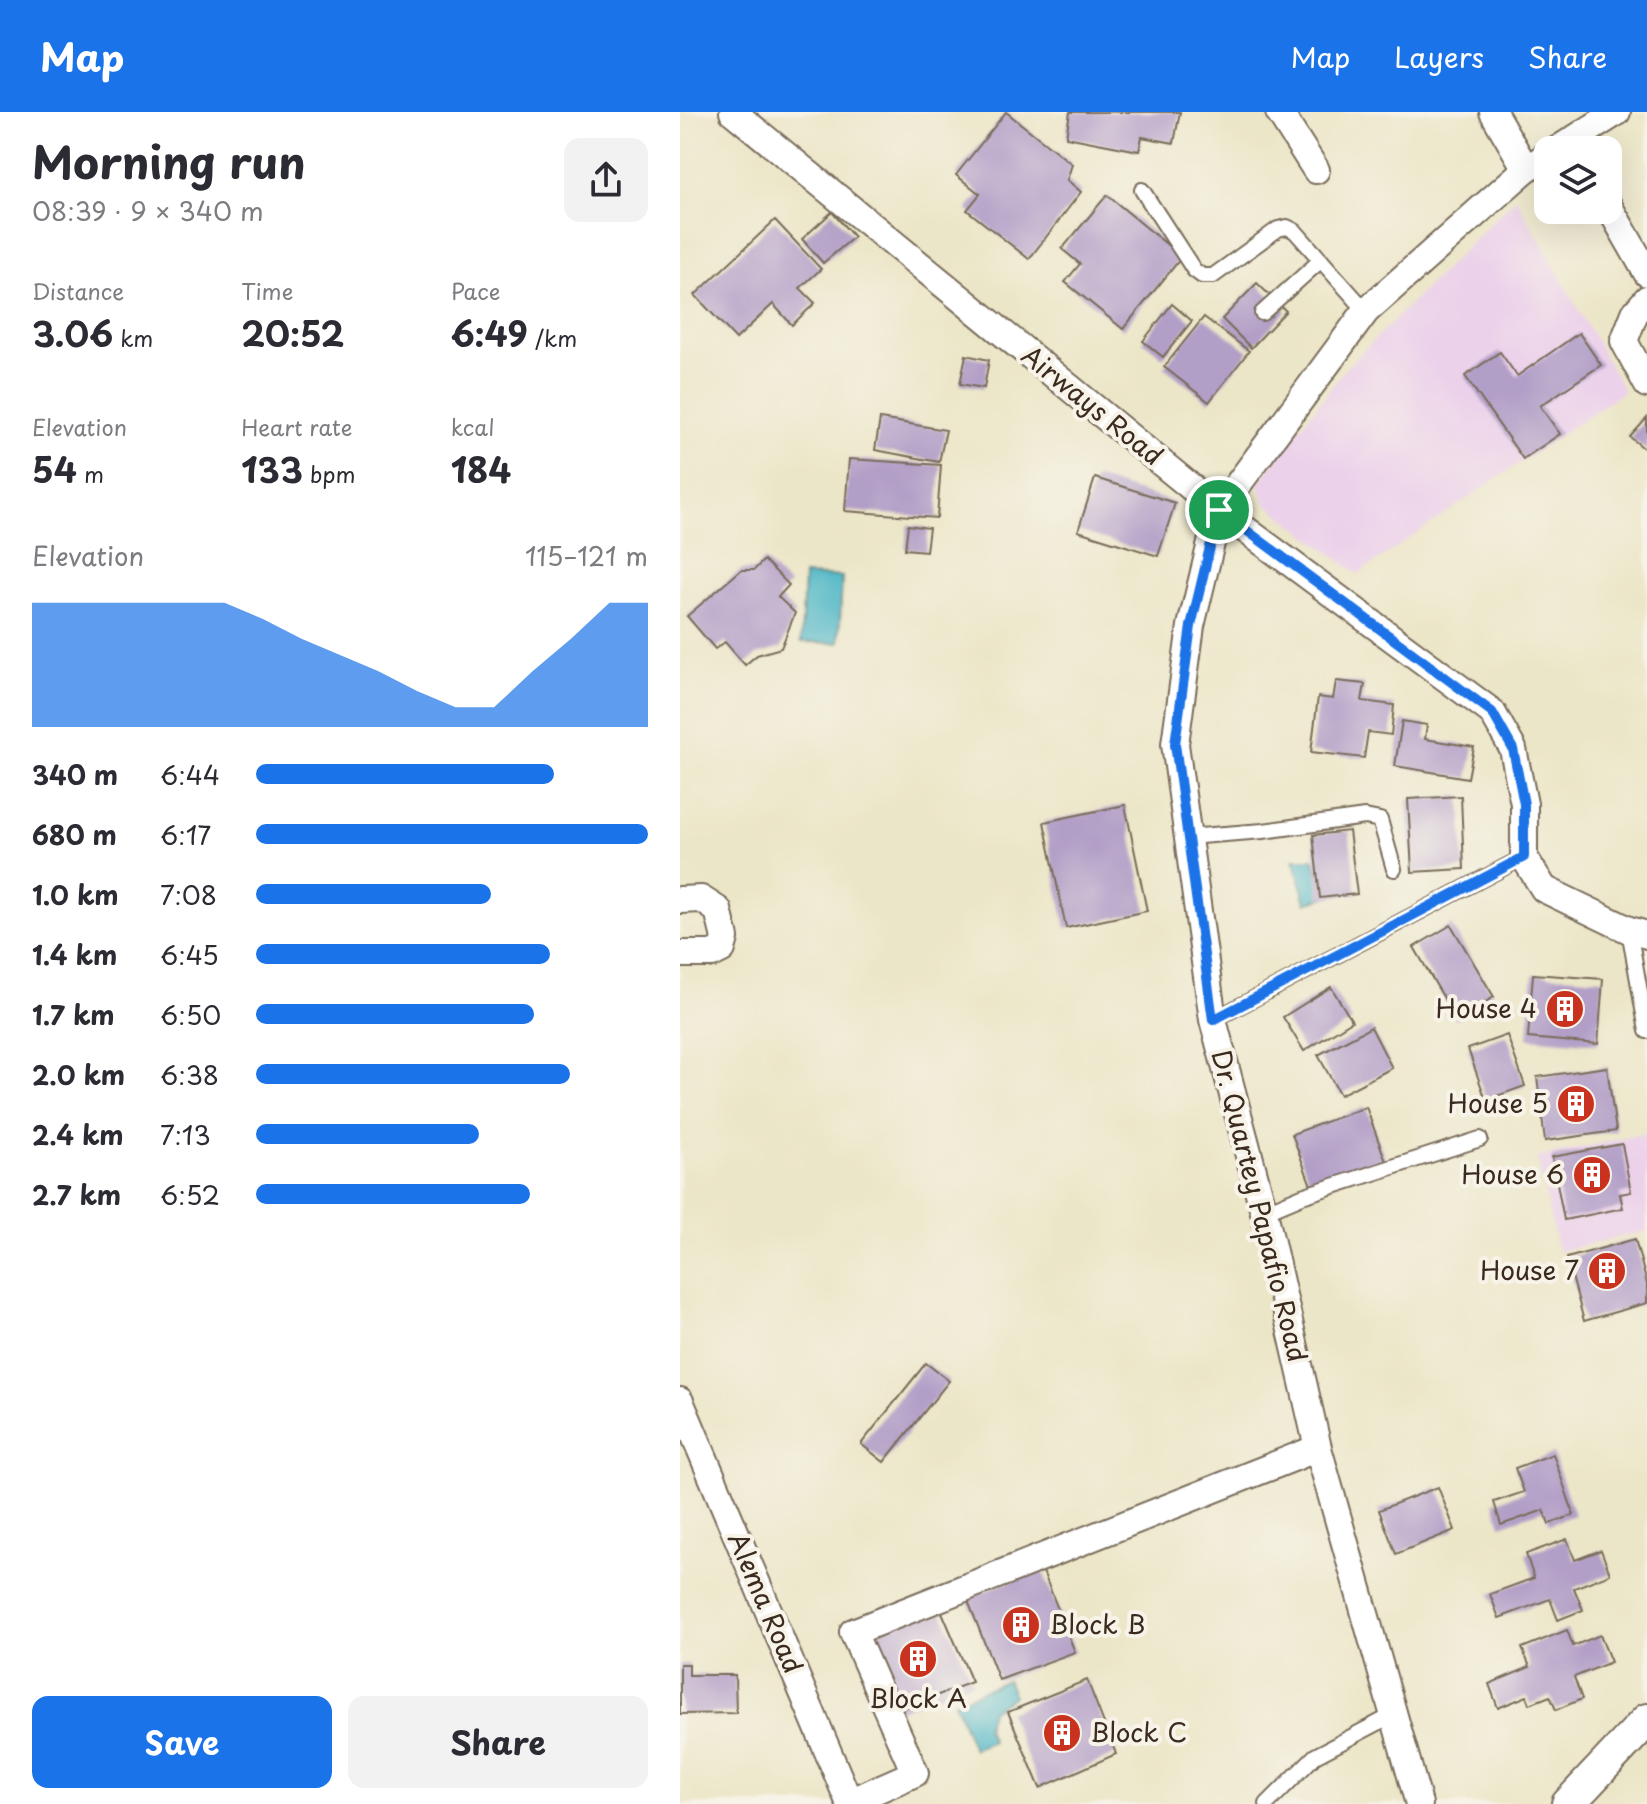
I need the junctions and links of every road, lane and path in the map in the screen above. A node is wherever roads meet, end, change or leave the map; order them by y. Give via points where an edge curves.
1 (733, 112) edge
2 (1279, 112) edge
3 (1493, 112) edge
4 (1617, 112) edge
5 (1583, 136) edge
6 (1534, 159) edge
7 (1534, 165) edge
8 (1316, 170) dead end
9 (1142, 190) dead end
10 (1619, 224) edge
11 (1321, 260) junction
12 (1647, 273) edge
13 (1647, 299) edge
14 (1366, 311) junction
15 (1262, 313) dead end
16 (1647, 384) edge
17 (1219, 510) junction
18 (1187, 837) junction
19 (1524, 857) junction
20 (1394, 869) dead end
21 (680, 900) edge
22 (1638, 932) edge
23 (680, 954) edge
24 (1213, 1020) junction
25 (1647, 1031) edge
26 (1480, 1139) dead end
27 (1264, 1212) junction
28 (680, 1401) edge
29 (1318, 1448) junction
30 (1393, 1715) junction
31 (1647, 1720) edge
32 (1413, 1799) edge
33 (850, 1803) edge
34 (1267, 1804) edge
35 (1568, 1804) edge

1 - 17 street, Airways Road
2 - 8 street
3 - 6 street
4 - 5 street
7 - 14 street, Dr. Quartey Papafio Road
9 - 11 lane via 1202,276 1213,276 1287,227
10 - 12 street
11 - 14 lane
11 - 15 lane
13 - 16 street via 1624,341
14 - 17 street, Dr. Quartey Papafio Road
17 - 18 street, Dr. Quartey Papafio Road via 1191,626 1175,744
17 - 19 street, Airways Road via 1492,712 1513,749 1524,804
18 - 20 lane via 1365,817 1380,820
18 - 24 street, Dr. Quartey Papafio Road
19 - 22 street via 1544,889
19 - 24 lane
21 - 23 street via 710,903 718,910 725,938 722,949 712,954
22 - 25 lane
24 - 27 street, Dr. Quartey Papafio Road
26 - 27 lane
27 - 29 street, Dr. Quartey Papafio Road
28 - 33 street, Alema Road
29 - 30 street, Dr. Quartey Papafio Road
29 - 33 street via 853,1632 915,1773
30 - 32 street, Dr. Quartey Papafio Road
30 - 34 lane via 1315,1756
31 - 35 street

